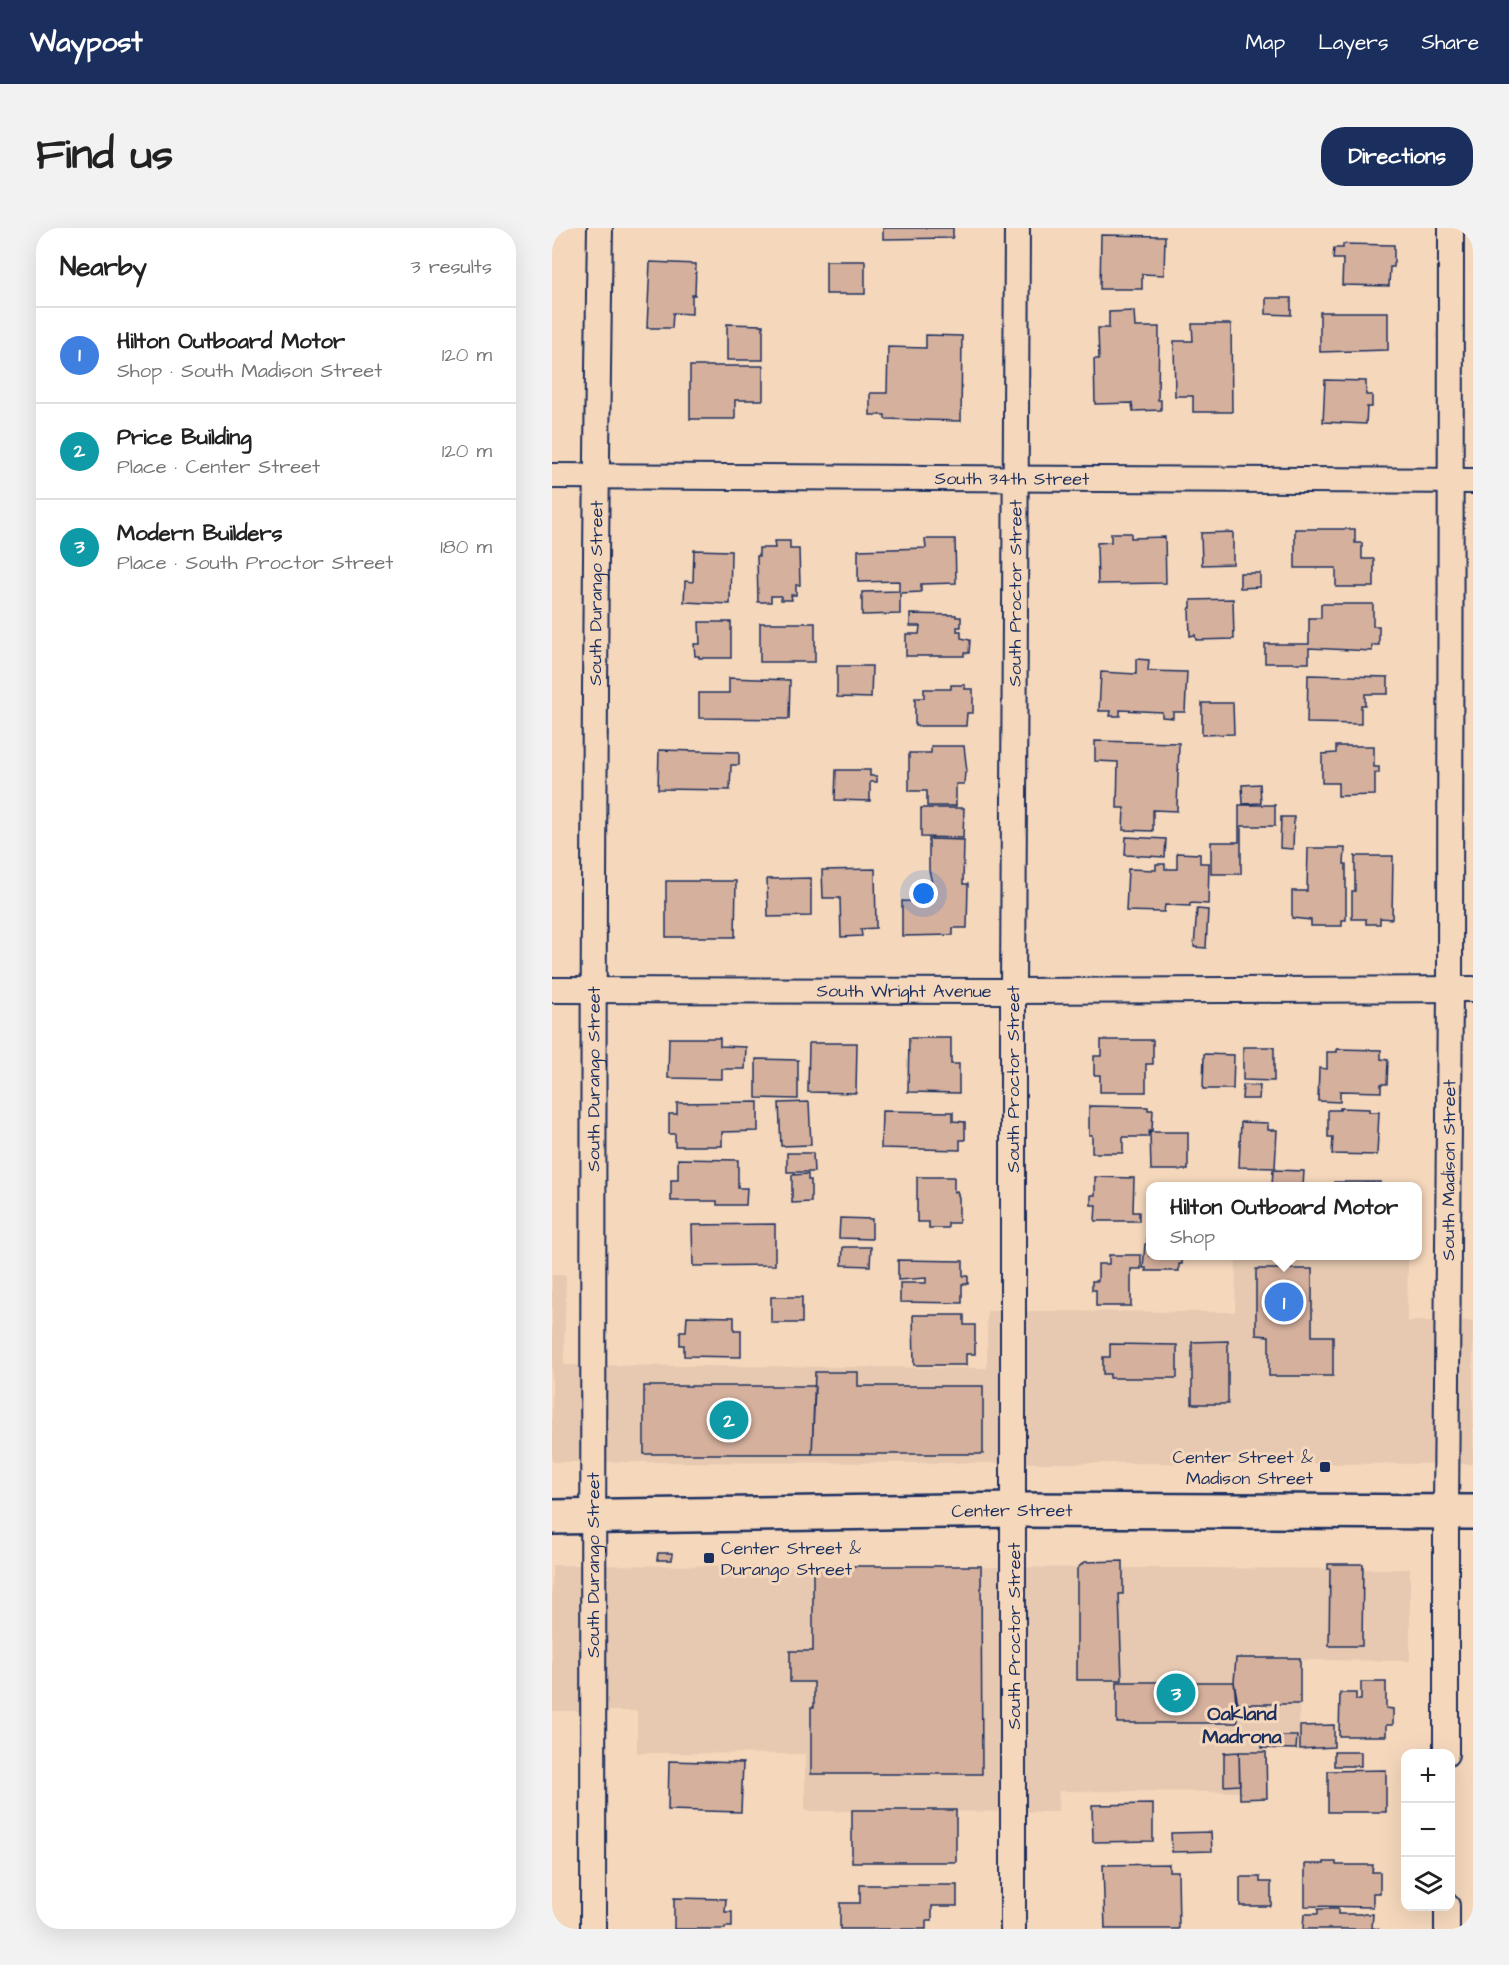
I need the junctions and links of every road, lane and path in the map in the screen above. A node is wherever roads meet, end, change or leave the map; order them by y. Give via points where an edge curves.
1 (600, 228) edge
2 (1017, 228) edge
3 (1451, 228) edge
4 (552, 476) edge
5 (596, 476) junction
6 (1016, 478) junction
7 (1461, 481) edge
8 (1462, 989) edge
9 (552, 990) edge
10 (593, 990) junction
11 (1013, 991) junction
12 (1014, 1510) junction
13 (1459, 1512) edge
14 (552, 1517) edge
15 (594, 1517) junction
16 (1446, 1749) edge
17 (1447, 1911) edge
18 (593, 1929) edge
19 (1013, 1929) edge
20 (1447, 1929) edge

1 - 5 street, South Durango Street
2 - 6 street, South Proctor Street
3 - 7 street, South Madison Street
4 - 5 street, South 34th Street
5 - 6 street, South 34th Street
5 - 10 street, South Durango Street
6 - 7 street, South 34th Street
6 - 11 street, South Proctor Street
7 - 8 street, South Madison Street
8 - 11 street, South Wright Avenue
8 - 13 street, South Madison Street
9 - 10 street, South Wright Avenue
10 - 11 street, South Wright Avenue
10 - 15 street, South Durango Street
11 - 12 street, South Proctor Street
12 - 13 main road, Center Street
12 - 15 main road, Center Street
12 - 19 street, South Proctor Street
13 - 16 street, South Madison Street
14 - 15 main road, Center Street
15 - 18 street, South Durango Street
17 - 20 street

